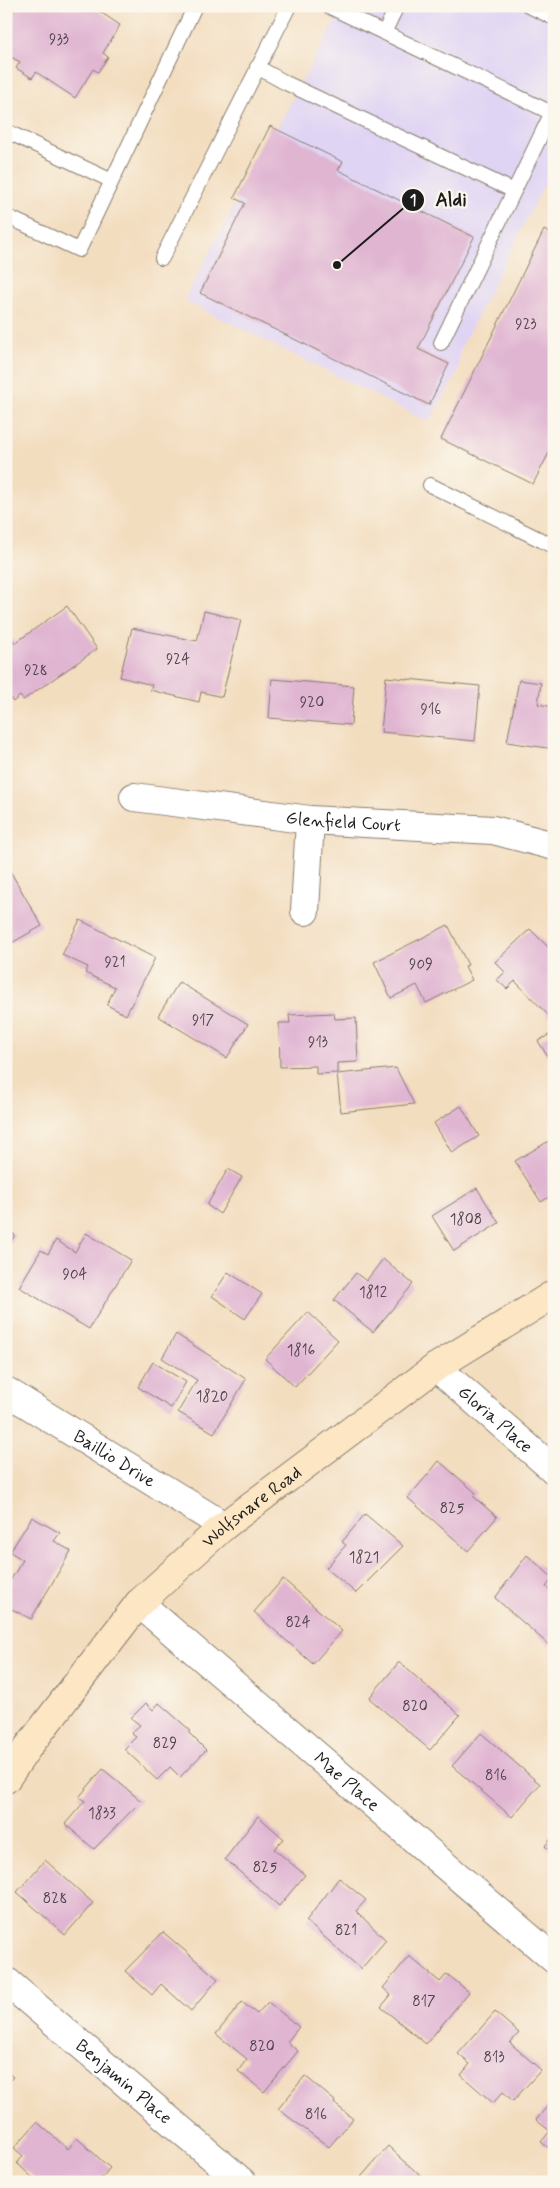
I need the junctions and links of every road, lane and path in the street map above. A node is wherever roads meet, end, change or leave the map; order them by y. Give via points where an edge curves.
1 (195, 6) edge
2 (289, 6) edge
3 (328, 6) edge
4 (397, 6) edge
5 (529, 6) edge
6 (554, 18) edge
7 (384, 33) junction
8 (258, 67) junction
9 (553, 111) edge
10 (6, 131) edge
11 (112, 181) junction
12 (514, 191) junction
13 (6, 216) edge
14 (162, 258) dead end
15 (441, 343) dead end
16 (430, 485) dead end
17 (554, 540) edge
18 (134, 797) dead end
19 (310, 820) junction
20 (554, 846) edge
21 (305, 910) dead end
22 (554, 1294) edge
23 (436, 1368) junction
24 (6, 1391) edge
25 (554, 1470) edge
26 (224, 1526) junction
27 (139, 1603) junction
28 (6, 1779) edge
29 (554, 1959) edge
30 (6, 1981) edge
31 (242, 2182) edge

1 - 11 lane
2 - 8 lane
3 - 7 lane
4 - 7 lane
5 - 6 lane
7 - 9 lane
8 - 12 lane
8 - 14 lane
9 - 12 lane
10 - 11 lane
11 - 13 lane via 79,250
12 - 15 lane
16 - 17 lane via 551,545
18 - 19 street, Glenfield Court
19 - 20 street, Glenfield Court via 493,830
19 - 21 street
22 - 23 street, Wolfsnare Road
23 - 25 street, Gloria Place
23 - 26 street, Wolfsnare Road
24 - 26 street, Baillio Drive
26 - 27 street, Wolfsnare Road
27 - 28 street, Wolfsnare Road
27 - 29 street, Mae Place
30 - 31 street, Benjamin Place

